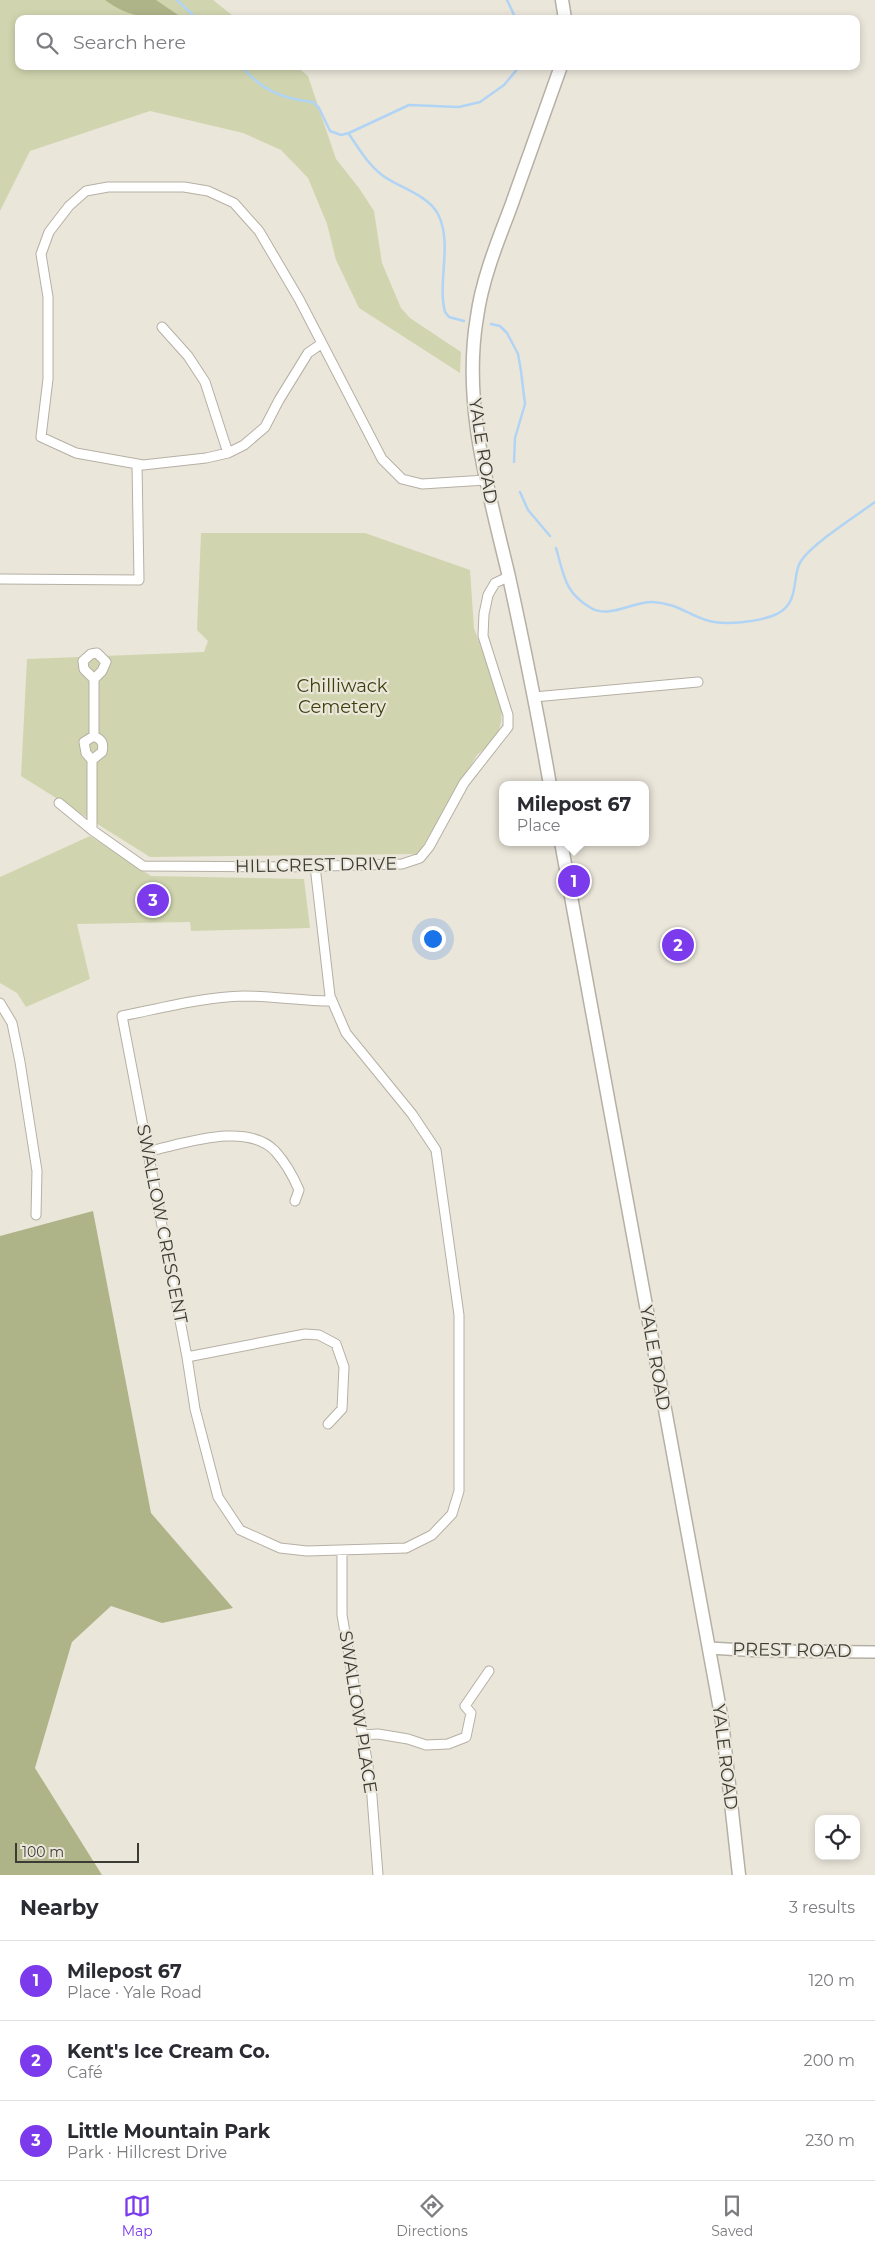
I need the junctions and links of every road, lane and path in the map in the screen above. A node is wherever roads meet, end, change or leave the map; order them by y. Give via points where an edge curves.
1 (562, 0) edge
2 (564, 15) edge
3 (560, 70) edge
4 (162, 327) dead end
5 (321, 344) junction
6 (228, 453) junction
7 (137, 464) junction
8 (486, 480) junction
9 (508, 577) junction
10 (0, 579) edge
11 (94, 679) dead end
12 (698, 682) dead end
13 (534, 697) junction
14 (94, 736) junction
15 (92, 760) junction
16 (549, 781) edge
17 (59, 803) dead end
18 (92, 830) junction
19 (562, 846) edge
20 (315, 866) junction
21 (332, 1001) junction
22 (0, 1003) edge
23 (149, 1151) junction
24 (295, 1201) dead end
25 (36, 1215) dead end
26 (187, 1357) junction
27 (328, 1424) dead end
28 (342, 1550) junction
29 (709, 1648) junction
30 (875, 1652) edge
31 (489, 1671) dead end
32 (362, 1736) junction
33 (378, 1875) edge
34 (739, 1875) edge

1 - 2 main road
3 - 8 main road, YALE ROAD via 500,236 477,315 473,390 475,422
4 - 6 street via 188,356 205,382
5 - 6 street via 308,353 265,427 244,445
5 - 7 street via 259,231 234,203 208,191 184,187 86,190 49,232 41,254 48,297 48,379 41,437 76,454
5 - 8 street via 382,459 402,479 422,484
6 - 7 street
7 - 10 street via 139,580
8 - 9 main road, YALE ROAD
9 - 13 main road, YALE ROAD
9 - 20 street, HILLCREST DRIVE via 495,583 488,595 483,636 505,706 508,727 464,783 429,848 420,858 402,864
11 - 14 street
12 - 13 street
13 - 16 main road, YALE ROAD
14 - 15 street via 84,742 86,753
14 - 15 street via 103,745 102,752
15 - 18 street
17 - 18 street, HILLCREST DRIVE
18 - 20 street, HILLCREST DRIVE via 143,866
19 - 29 main road, YALE ROAD
20 - 21 street, SWALLOW CRESCENT
21 - 23 street, SWALLOW CRESCENT via 242,996 122,1016
21 - 28 street, SWALLOW CRESCENT via 346,1033 412,1114 436,1150 459,1316 459,1491 452,1514 432,1535 406,1548
22 - 25 street via 12,1023 20,1062 37,1172
23 - 24 street via 226,1134 254,1138 274,1150 291,1173 299,1190
23 - 26 street, SWALLOW CRESCENT
26 - 27 street via 305,1334 319,1335 336,1344 344,1367 342,1409
26 - 28 street, SWALLOW CRESCENT via 195,1409 218,1498 240,1530 280,1548
28 - 32 street, SWALLOW PLACE via 342,1615
29 - 30 street, PREST ROAD
29 - 34 main road, YALE ROAD via 722,1721
31 - 32 street via 465,1706 471,1713 466,1736 448,1744 426,1745 378,1734
32 - 33 street, SWALLOW PLACE via 372,1792

